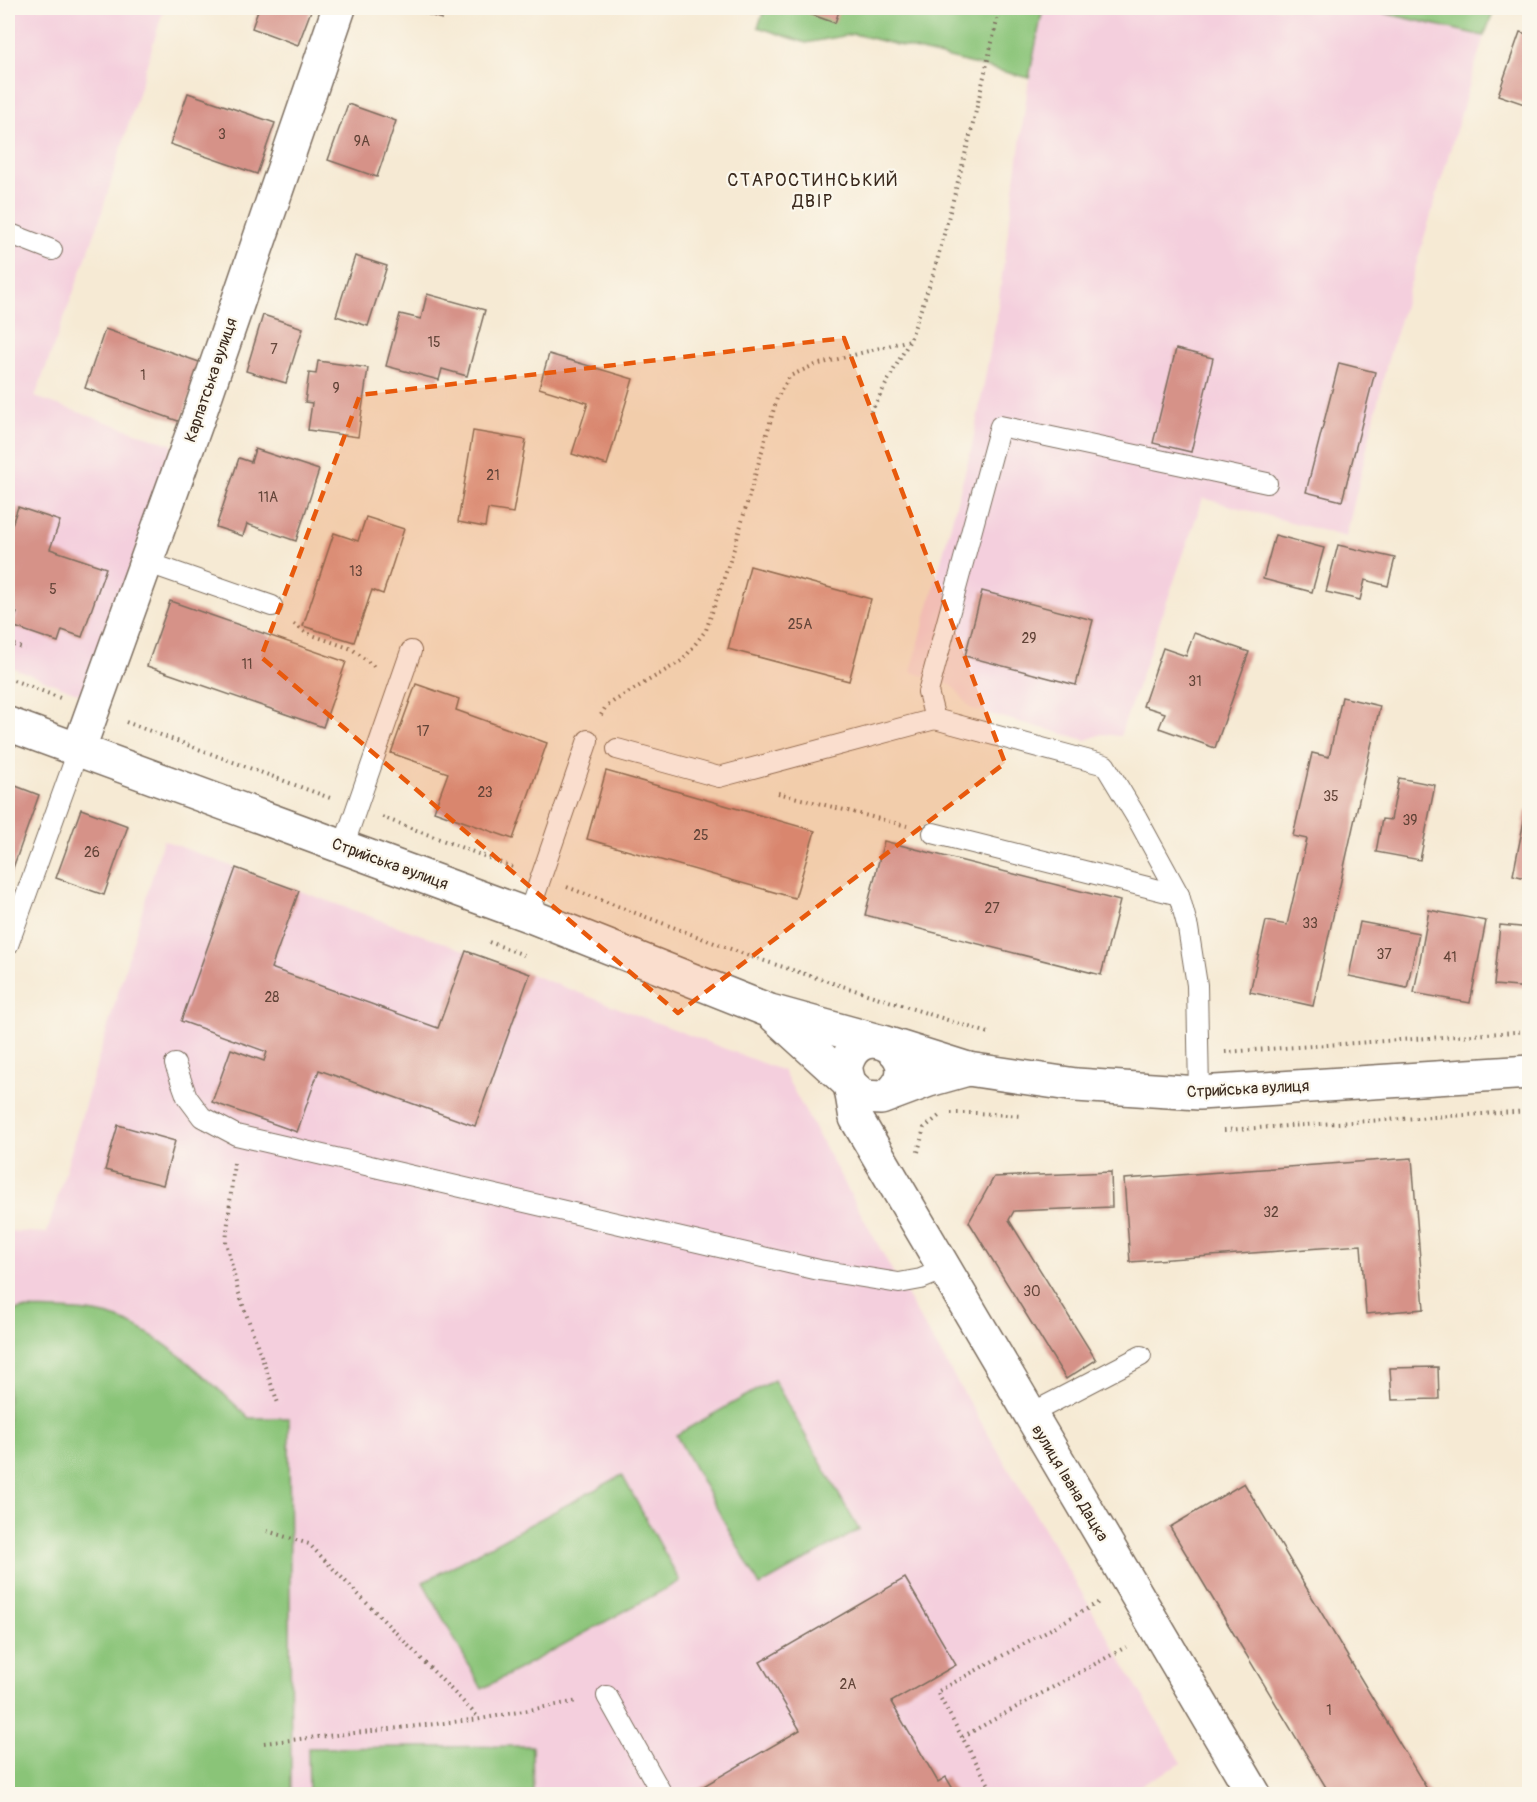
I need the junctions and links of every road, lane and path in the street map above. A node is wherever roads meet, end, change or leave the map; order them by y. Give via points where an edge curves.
1 (339, 8) edge
2 (1000, 8) edge
3 (8, 233) edge
4 (52, 250) dead end
5 (910, 340) junction
6 (871, 412) dead end
7 (1267, 483) dead end
8 (146, 562) junction
9 (273, 606) dead end
10 (306, 633) dead end
11 (8, 643) edge
12 (25, 650) dead end
13 (411, 651) dead end
14 (8, 678) edge
15 (395, 695) junction
16 (93, 711) junction
17 (935, 719) junction
18 (8, 724) edge
19 (588, 740) joint
20 (616, 749) dead end
21 (78, 751) junction
22 (357, 808) junction
23 (833, 808) dead end
24 (933, 833) joint
25 (343, 847) junction
26 (541, 877) junction
27 (1179, 895) junction
28 (528, 915) junction
29 (489, 942) dead end
30 (8, 945) edge
31 (534, 958) dead end
32 (770, 1011) junction
33 (1530, 1031) edge
34 (998, 1035) dead end
35 (882, 1042) junction
36 (1198, 1054) junction
37 (175, 1064) dead end
38 (968, 1069) junction
39 (1530, 1072) edge
40 (850, 1084) junction
41 (1199, 1093) junction
42 (890, 1094) junction
43 (1530, 1111) edge
44 (1022, 1116) dead end
45 (1220, 1130) dead end
46 (236, 1135) junction
47 (919, 1160) dead end
48 (886, 1170) junction
49 (945, 1269) junction
50 (1141, 1356) dead end
51 (278, 1403) dead end
52 (1030, 1414) junction
53 (267, 1531) dead end
54 (1106, 1599) dead end
55 (1132, 1644) dead end
56 (606, 1696) joint
57 (480, 1719) junction
58 (962, 1737) junction
59 (264, 1743) dead end
60 (662, 1794) edge
61 (994, 1794) edge
62 (1254, 1794) edge

1 - 8 main road, Карпатська вулиця
2 - 5 path via 934,272
3 - 4 lane
5 - 6 path
5 - 19 path via 812,366 790,376 777,398 735,546 706,630 683,660 605,708
7 - 17 lane via 1000,426 928,692
8 - 9 lane
8 - 16 main road, Карпатська вулиця
10 - 15 path via 352,649 372,664
11 - 12 path
13 - 15 lane
14 - 16 path
15 - 22 lane
16 - 21 main road, Карпатська вулиця
16 - 22 path
17 - 20 lane via 719,777
17 - 27 lane via 1105,765
18 - 21 main road, Стрийська вулиця
19 - 26 lane
21 - 25 main road, Стрийська вулиця
21 - 30 lane
22 - 25 lane
22 - 26 path
23 - 24 path
24 - 27 lane
25 - 28 main road, Стрийська вулиця
26 - 28 lane
26 - 34 path via 750,956
27 - 36 lane via 1197,985
28 - 32 main road, Стрийська вулиця
29 - 31 path
32 - 35 main road, Стрийська вулиця
32 - 40 main road, Стрийська вулиця
33 - 36 path
35 - 38 main road, Стрийська вулиця
35 - 40 main road via 865,1043 852,1052 846,1069
35 - 42 main road via 895,1050 902,1065 901,1081
36 - 41 lane
37 - 46 lane via 187,1097 202,1117
38 - 41 main road, Стрийська вулиця via 1076,1085
38 - 42 main road, Стрийська вулиця
39 - 41 main road, Стрийська вулиця
40 - 42 main road, Стрийська вулиця via 864,1097
40 - 48 main road, вулиця Івана Дацка via 856,1118
42 - 48 main road
43 - 45 path
44 - 47 path via 943,1113 924,1128
46 - 49 lane via 819,1270 899,1283
46 - 51 path via 226,1242 238,1291
48 - 49 main road, вулиця Івана Дацка
49 - 52 main road, вулиця Івана Дацка
50 - 52 lane
52 - 62 main road, вулиця Івана Дацка
53 - 57 path via 309,1544
54 - 58 path via 937,1692
55 - 58 path
56 - 57 path
56 - 60 lane
57 - 59 path
58 - 61 path

